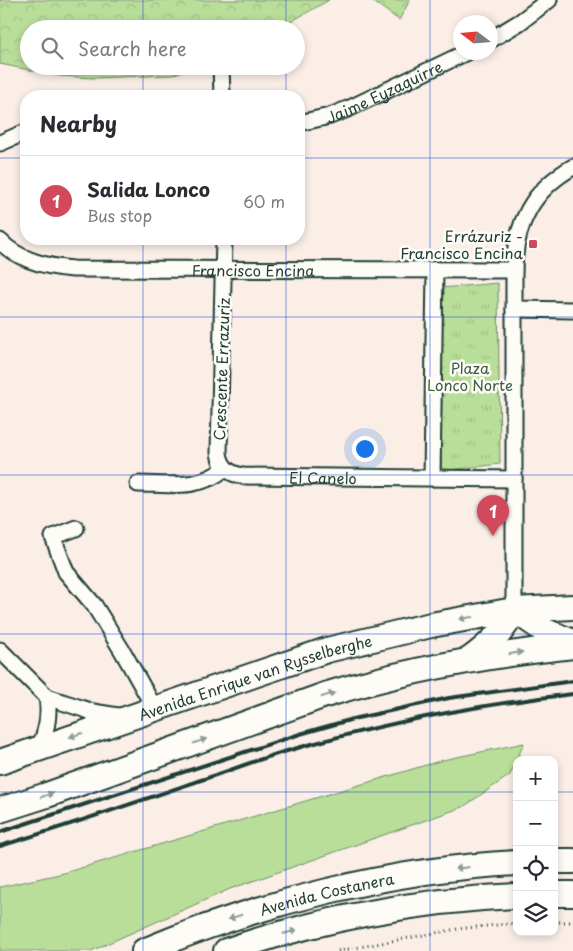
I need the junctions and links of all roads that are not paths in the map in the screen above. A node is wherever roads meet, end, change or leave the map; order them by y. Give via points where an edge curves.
1 (549, 0) edge
2 (498, 35) edge
3 (453, 59) edge
4 (221, 75) edge
5 (222, 90) edge
6 (305, 122) edge
7 (20, 134) edge
8 (1, 142) edge
9 (573, 167) edge
10 (0, 241) edge
11 (224, 245) edge
12 (225, 269) junction
13 (435, 270) junction
14 (514, 270) junction
15 (514, 309) junction
16 (573, 310) edge
17 (225, 468) junction
18 (432, 478) junction
19 (514, 479) junction
20 (138, 484) dead end
21 (76, 528) dead end
22 (573, 607) edge
23 (514, 610) junction
24 (573, 642) edge
25 (573, 646) edge
26 (0, 650) edge
27 (468, 661) junction
28 (47, 697) junction
29 (155, 709) junction
30 (130, 718) junction
31 (39, 748) junction
32 (0, 762) edge
33 (0, 810) edge
34 (558, 861) edge
35 (573, 861) edge
36 (513, 863) edge
37 (558, 894) edge
38 (573, 894) edge
39 (513, 896) edge
40 (144, 951) edge
41 (226, 951) edge

1 - 2 street
3 - 6 street, Jaime Eyzaguirre via 350,108
4 - 5 street
7 - 8 street
9 - 14 street via 543,190 526,215 516,242
10 - 12 street, Francisco Encina via 26,258 62,268
11 - 12 street, Crescente Errazuriz
12 - 13 street, Francisco Encina
12 - 17 street, Crescente Errazuriz via 219,453
13 - 14 street, Francisco Encina
13 - 18 street
14 - 15 street
15 - 16 street
15 - 19 street
17 - 18 street, El Canelo via 230,473 243,476
17 - 20 street via 202,482
18 - 19 street, El Canelo
19 - 23 street
21 - 29 street via 53,537 66,572 94,605
22 - 23 main road, Avenida Enrique van Rysselberghe
23 - 24 main road via 545,631
23 - 27 main road via 502,631
23 -> 29 main road, Avenida Enrique van Rysselberghe via 431,625 327,650
27 -> 25 main road
26 - 28 street
33 -> 27 main road via 369,682
28 - 30 street via 93,712
28 - 31 street via 47,728
29 - 30 main road, Avenida Enrique van Rysselberghe
30 -> 31 main road, Avenida Enrique van Rysselberghe
31 - 32 main road, Avenida Enrique van Rysselberghe
34 - 35 main road
36 -> 40 main road, Avenida Costanera via 419,874 333,890 240,915
37 - 38 main road
41 -> 39 main road, Avenida Costanera via 290,932 400,908

